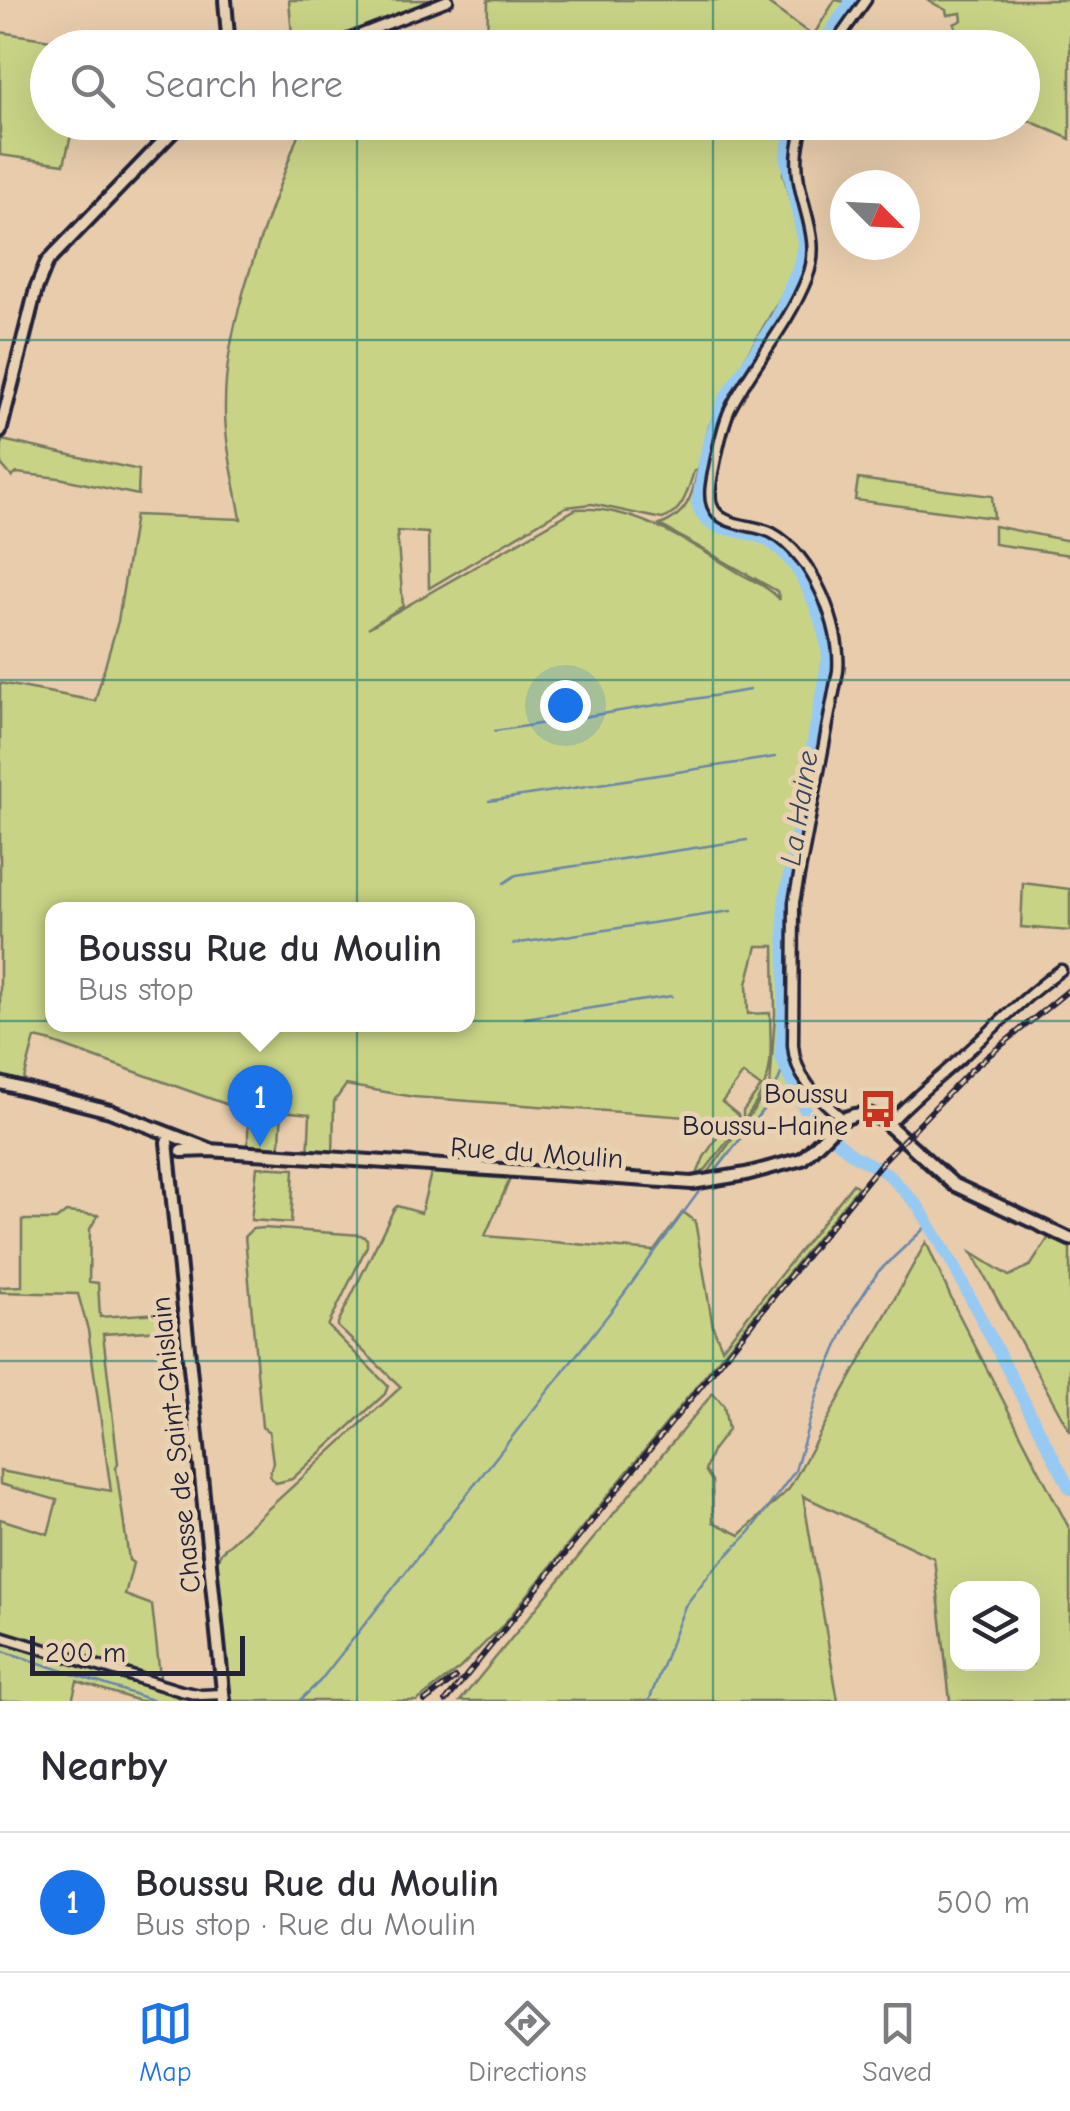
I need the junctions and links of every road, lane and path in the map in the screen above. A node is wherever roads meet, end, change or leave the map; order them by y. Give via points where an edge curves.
1 (225, 0) edge
2 (448, 0) edge
3 (866, 0) edge
4 (854, 5) edge
5 (228, 30) edge
6 (372, 30) edge
7 (841, 30) edge
8 (165, 140) edge
9 (800, 140) edge
10 (0, 432) edge
11 (1061, 970) dead end
12 (0, 1083) edge
13 (840, 1123) junction
14 (888, 1125) junction
15 (175, 1146) junction
16 (1070, 1239) edge
17 (0, 1636) edge
18 (224, 1698) edge

1 - 5 street
2 - 6 street
3 - 4 street
4 - 7 street
8 - 10 street via 47,262
9 - 13 street via 796,162 814,238 813,262 791,312 727,417 710,495 725,520 768,531 792,551 819,590 836,632 838,671 794,902 793,1045 806,1083
11 - 14 street
12 - 15 street, Rue du Moulin via 136,1121
13 - 14 street via 869,1114
13 - 15 street, Rue du Moulin via 802,1159 719,1180 670,1184
14 - 16 street via 953,1184
15 - 18 street, Chasse de Saint-Ghislain via 172,1185
17 - 18 street

